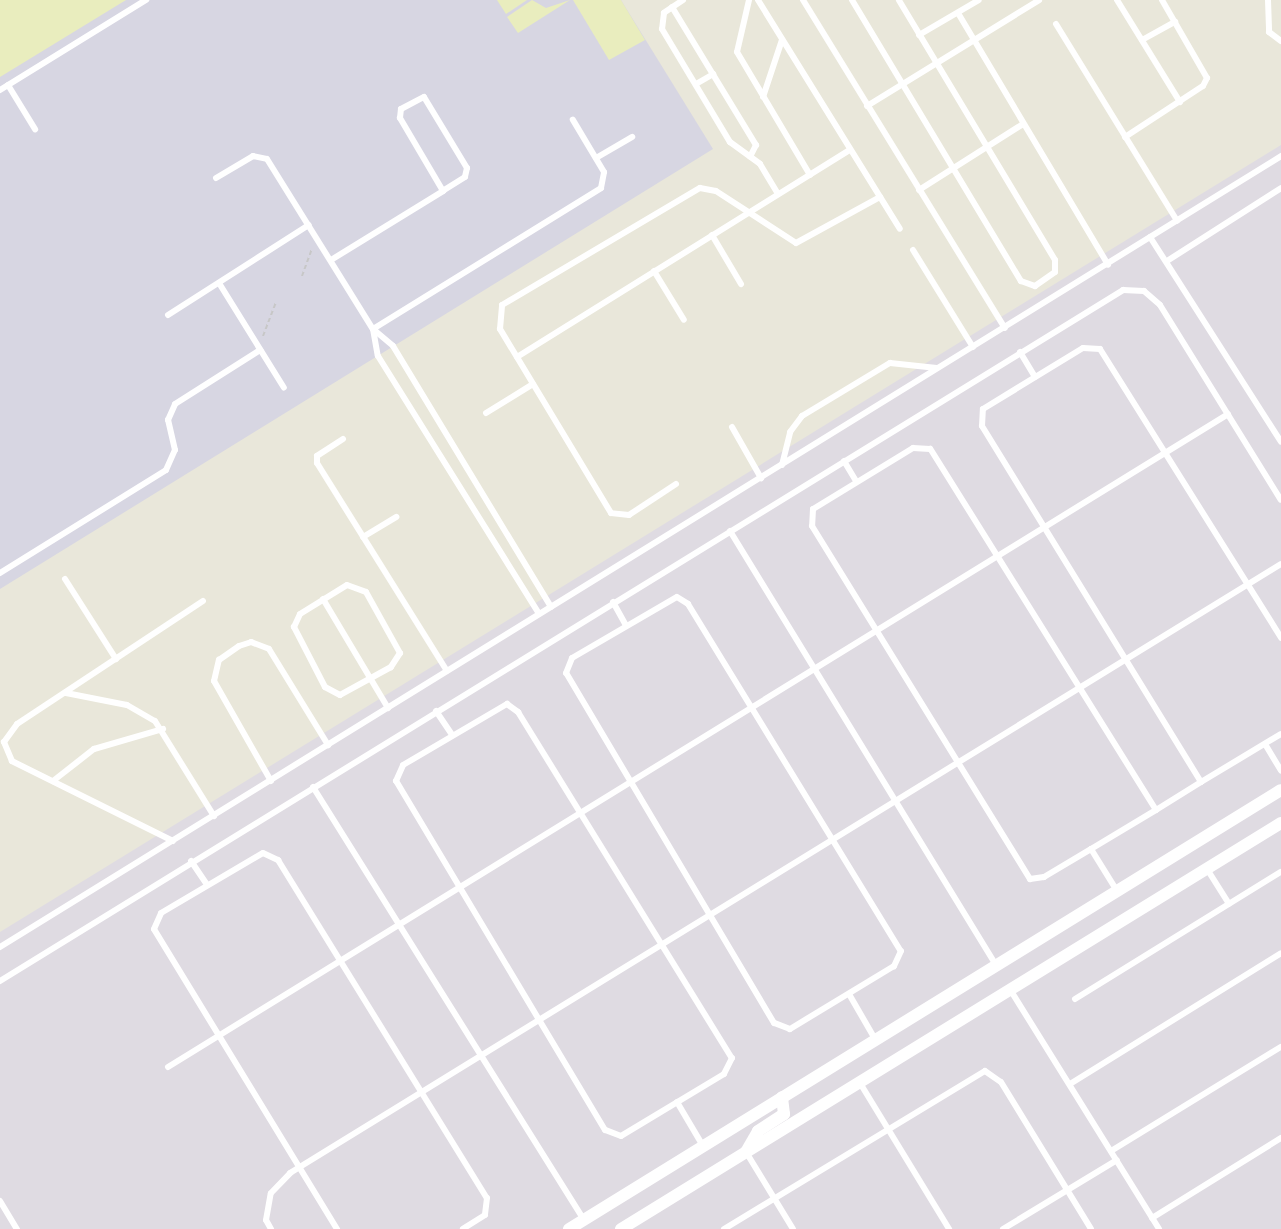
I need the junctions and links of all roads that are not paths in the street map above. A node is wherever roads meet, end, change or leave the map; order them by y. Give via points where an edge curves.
1 (146, 0) edge
2 (683, 0) edge
3 (748, 0) edge
4 (758, 0) edge
5 (803, 0) edge
6 (852, 0) edge
7 (899, 0) edge
8 (979, 0) edge
9 (1037, 0) edge
10 (1117, 0) edge
11 (1162, 0) edge
12 (1268, 0) edge
13 (672, 7) junction
14 (957, 13) junction
15 (1175, 22) junction
16 (1056, 24) dead end
17 (919, 34) junction
18 (783, 40) junction
19 (1142, 40) junction
20 (1281, 41) edge
21 (975, 42) junction
22 (939, 65) junction
23 (713, 74) junction
24 (696, 84) junction
25 (8, 85) junction
26 (904, 85) junction
27 (0, 90) edge
28 (763, 97) junction
29 (1180, 102) junction
30 (867, 106) junction
31 (573, 120) dead end
32 (1023, 124) junction
33 (35, 129) dead end
34 (632, 137) dead end
35 (1125, 138) junction
36 (988, 147) junction
37 (850, 150) junction
38 (1281, 156) edge
39 (750, 157) junction
40 (596, 158) junction
41 (954, 168) junction
42 (810, 175) junction
43 (216, 178) dead end
44 (1281, 188) edge
45 (919, 190) junction
46 (443, 191) junction
47 (778, 194) junction
48 (880, 197) junction
49 (750, 210) junction
50 (1177, 221) junction
51 (309, 225) junction
52 (900, 230) dead end
53 (712, 235) junction
54 (1150, 237) junction
55 (913, 250) dead end
56 (331, 260) junction
57 (1167, 261) junction
58 (1107, 265) junction
59 (654, 271) junction
60 (219, 283) junction
61 (741, 284) dead end
62 (168, 315) dead end
63 (684, 320) dead end
64 (1005, 328) junction
65 (373, 329) junction
66 (973, 347) junction
67 (259, 348) junction
68 (1020, 352) junction
69 (517, 357) junction
70 (937, 368) junction
71 (1035, 377) junction
72 (533, 384) junction
73 (284, 388) dead end
74 (486, 413) dead end
75 (1228, 414) junction
76 (732, 427) dead end
77 (444, 431) junction
78 (431, 438) junction
79 (343, 439) dead end
80 (1281, 442) edge
81 (1166, 453) junction
82 (844, 461) junction
83 (782, 465) junction
84 (761, 478) junction
85 (856, 481) junction
86 (676, 484) dead end
87 (1281, 500) edge
88 (396, 517) dead end
89 (1044, 528) junction
90 (730, 531) junction
91 (363, 537) junction
92 (998, 556) junction
93 (1281, 564) edge
94 (0, 573) edge
95 (65, 579) dead end
96 (1248, 585) junction
97 (323, 600) junction
98 (203, 601) dead end
99 (613, 602) junction
100 (551, 607) junction
101 (539, 614) junction
102 (626, 625) junction
103 (876, 631) junction
104 (1281, 638) edge
105 (116, 659) junction
106 (1127, 661) junction
107 (814, 670) junction
108 (447, 671) junction
109 (372, 680) junction
110 (1082, 690) junction
111 (65, 693) junction
112 (388, 708) junction
113 (752, 708) junction
114 (436, 711) junction
115 (163, 729) junction
116 (1281, 734) edge
117 (452, 735) junction
118 (1264, 744) junction
119 (328, 745) junction
120 (958, 765) junction
121 (1281, 771) edge
122 (53, 781) junction
123 (271, 781) junction
124 (1201, 782) junction
125 (630, 783) junction
126 (313, 787) junction
127 (1281, 790) edge
128 (896, 804) junction
129 (1156, 810) junction
130 (581, 813) junction
131 (214, 816) junction
132 (1281, 823) edge
133 (172, 841) junction
134 (834, 841) junction
135 (1091, 849) junction
136 (191, 861) junction
137 (1206, 868) junction
138 (1281, 872) edge
139 (207, 885) junction
140 (459, 888) junction
141 (1117, 891) junction
142 (1229, 904) junction
143 (711, 917) junction
144 (399, 925) junction
145 (663, 946) junction
146 (0, 947) edge
147 (1281, 953) edge
148 (341, 961) junction
149 (996, 966) junction
150 (0, 981) edge
151 (1011, 991) junction
152 (849, 994) junction
153 (1075, 999) dead end
154 (540, 1022) junction
155 (219, 1035) junction
156 (875, 1039) junction
157 (1281, 1047) edge
158 (482, 1057) junction
159 (168, 1067) dead end
160 (860, 1083) junction
161 (1070, 1084) junction
162 (422, 1093) junction
163 (782, 1097) junction
164 (677, 1102) junction
165 (887, 1128) junction
166 (1281, 1138) edge
167 (703, 1146) junction
168 (1111, 1151) junction
169 (746, 1152) junction
170 (1117, 1160) junction
171 (300, 1168) junction
172 (1067, 1190) junction
173 (774, 1198) junction
174 (0, 1201) edge
175 (1152, 1218) junction
176 (584, 1220) junction
177 (17, 1229) edge
178 (271, 1229) edge
179 (337, 1229) edge
180 (463, 1229) edge
181 (569, 1229) edge
182 (621, 1229) edge
183 (724, 1229) edge
184 (793, 1229) edge
185 (949, 1229) edge
186 (1003, 1229) edge
187 (1091, 1229) edge
188 (1159, 1229) edge

1 - 25 lane
2 - 13 lane
3 - 28 lane via 736,48
4 - 18 lane
5 - 30 lane
6 - 26 lane
7 - 17 lane
8 - 14 lane
9 - 21 lane
10 - 19 lane
11 - 15 lane
12 - 20 lane via 1269,32
13 - 23 lane
13 - 24 lane via 662,17 662,29
14 - 17 lane
14 - 21 lane
15 - 19 lane
15 - 29 lane via 1207,73 1203,86
16 - 35 lane
17 - 22 lane
18 - 28 lane
18 - 37 lane
19 - 29 lane
21 - 22 lane
21 - 32 lane
22 - 26 lane
22 - 36 lane
23 - 24 lane
23 - 39 lane via 756,145
24 - 39 lane via 730,142
25 - 27 lane
25 - 33 lane
26 - 30 lane
26 - 41 lane
28 - 42 lane
29 - 35 lane
30 - 45 lane
31 - 40 lane
32 - 36 lane
32 - 58 lane
34 - 40 lane
35 - 50 lane
36 - 41 lane
36 - 41 lane via 1055,260 1053,275 1035,286 1023,285
37 - 42 lane
37 - 48 lane
38 - 50 lane
39 - 47 lane
40 - 65 lane via 605,176 597,191
41 - 45 lane
42 - 47 lane
43 - 51 lane via 253,156 263,156
44 - 57 lane
45 - 64 lane
46 - 46 lane via 465,177 467,168 428,101 421,97 401,109 400,117
46 - 56 lane
47 - 49 lane
48 - 49 lane via 801,243 790,242
48 - 52 lane
49 - 53 lane
49 - 69 lane via 700,188 510,297 499,323
50 - 54 lane
51 - 56 lane
51 - 60 lane
53 - 59 lane
53 - 61 lane
54 - 57 lane
54 - 58 lane
55 - 66 lane
56 - 65 lane
57 - 80 lane
58 - 64 lane
59 - 63 lane
59 - 69 lane
60 - 62 lane
60 - 67 lane
64 - 66 lane
65 - 77 lane via 390,341
65 - 78 lane via 378,356
66 - 70 lane
67 - 73 lane
67 - 94 lane via 175,404 168,420 176,450 166,470
68 - 71 lane
68 - 75 lane via 1113,295 1144,291 1160,305
68 - 82 lane
69 - 72 lane
70 - 83 lane
70 - 83 lane via 890,363 802,416 790,432
71 - 81 lane via 1087,346 1100,349
71 - 89 lane via 987,406 980,417
72 - 74 lane
72 - 86 lane via 611,513 629,515
75 - 81 lane
75 - 87 lane
76 - 84 lane
77 - 78 lane
77 - 100 lane
78 - 101 lane
79 - 91 lane via 316,461
81 - 89 lane
81 - 96 lane
82 - 85 lane
82 - 90 lane
83 - 84 lane
84 - 100 lane
85 - 92 lane via 913,448 926,446
85 - 103 lane via 813,508 810,521
88 - 91 lane
89 - 92 lane
89 - 106 lane
90 - 99 lane
90 - 107 lane
91 - 108 lane
92 - 103 lane
92 - 110 lane
93 - 96 lane
95 - 105 lane
96 - 104 lane
96 - 106 lane
97 - 109 lane
97 - 109 lane via 352,585 368,596 399,652 395,665
97 - 109 lane via 300,614 294,627 325,687 345,694
98 - 105 lane
99 - 102 lane
99 - 114 lane
100 - 101 lane
101 - 108 lane
102 - 113 lane via 672,598 685,601
102 - 125 lane via 572,658 565,669
103 - 107 lane
103 - 120 lane
105 - 111 lane
106 - 110 lane
106 - 124 lane
107 - 113 lane
107 - 128 lane
108 - 112 lane
109 - 112 lane
110 - 120 lane
110 - 129 lane
111 - 115 lane via 127,705
111 - 122 lane via 13,728 4,742 12,761
112 - 119 lane
113 - 125 lane
113 - 134 lane
114 - 117 lane
114 - 126 lane
115 - 122 lane via 94,749
115 - 131 lane
116 - 118 lane
117 - 130 lane via 503,705 516,708
117 - 140 lane via 403,765 395,776
118 - 121 lane
118 - 124 lane
119 - 123 lane
119 - 123 lane via 269,650 251,642 239,646 219,660 214,681
120 - 128 lane
120 - 135 lane via 1026,877 1040,879
122 - 133 lane
123 - 131 lane
124 - 129 lane
125 - 130 lane
125 - 143 lane
126 - 136 lane
126 - 144 lane
127 - 141 street
128 - 134 lane
128 - 149 lane
129 - 135 lane
130 - 140 lane
130 - 145 lane
131 - 133 lane
132 - 137 street
133 - 146 lane
134 - 143 lane
134 - 152 lane via 902,951 898,963
135 - 141 lane
136 - 139 lane
136 - 150 lane
137 - 142 lane
137 - 151 street
138 - 142 lane
139 - 148 lane via 258,855 272,853
139 - 155 lane via 157,916 154,929
140 - 144 lane
140 - 154 lane
141 - 149 street
142 - 153 lane
143 - 145 lane
143 - 152 lane via 777,1026 790,1029
144 - 148 lane
144 - 158 lane
145 - 154 lane
145 - 164 lane via 732,1058 728,1071
147 - 161 lane
148 - 155 lane
148 - 162 lane
149 - 156 street
151 - 160 street
151 - 161 lane
152 - 156 lane
154 - 158 lane
154 - 164 lane via 608,1134 621,1136
155 - 159 lane
155 - 171 lane
156 - 163 street
157 - 168 lane
158 - 162 lane
158 - 176 lane
160 - 165 lane
160 - 169 street
161 - 168 lane
162 - 171 lane
162 - 180 lane via 489,1202 485,1215
163 - 167 street
163 - 169 street via 784,1114 758,1131
164 - 167 lane
165 - 172 lane via 972,1075 992,1073
165 - 173 lane
165 - 185 lane
166 - 175 lane
167 - 176 street
168 - 170 lane
169 - 173 lane
169 - 182 street
170 - 172 lane
170 - 175 lane
171 - 178 lane via 271,1193 266,1220
171 - 179 lane
172 - 186 lane
172 - 187 lane
173 - 183 lane
173 - 184 lane
174 - 177 lane
175 - 188 lane
176 - 181 street

